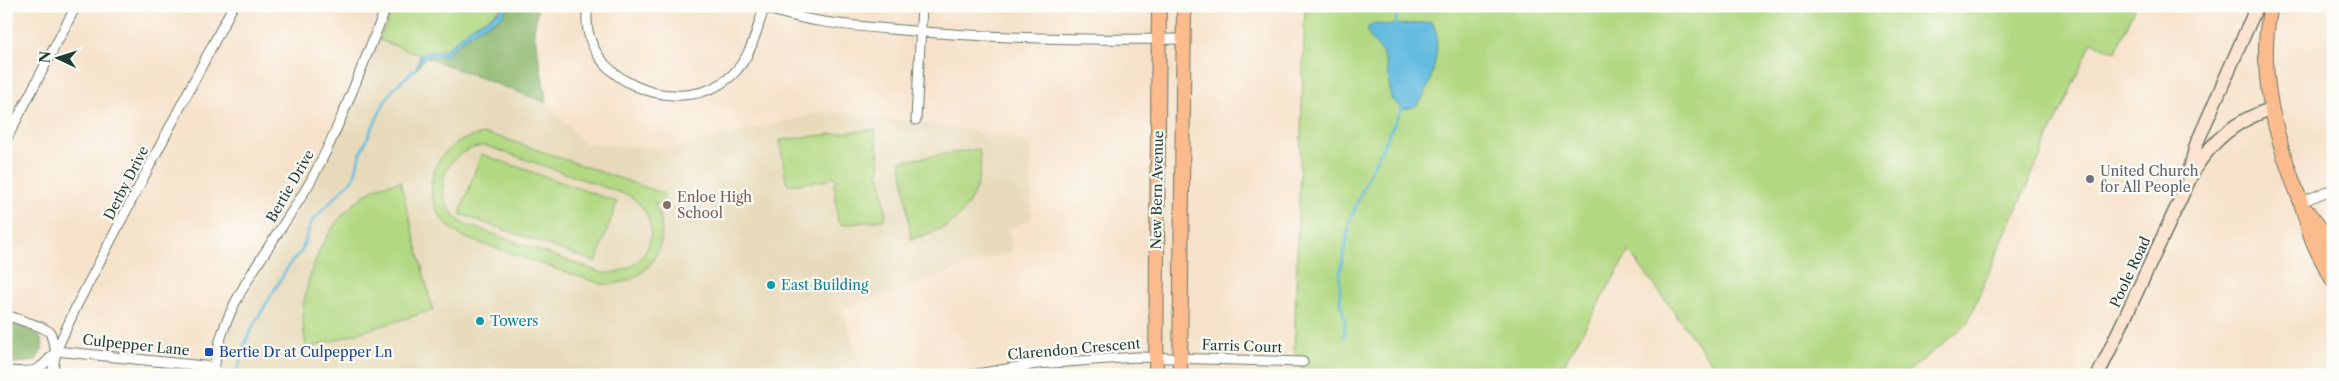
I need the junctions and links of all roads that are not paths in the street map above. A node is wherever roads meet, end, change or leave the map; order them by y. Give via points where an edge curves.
1 (76, 6) edge
2 (233, 6) edge
3 (387, 6) edge
4 (588, 6) edge
5 (922, 6) edge
6 (1159, 6) edge
7 (1184, 6) edge
8 (2257, 6) edge
9 (2271, 6) edge
10 (762, 7) edge
11 (920, 32) junction
12 (1184, 39) junction
13 (1159, 40) junction
14 (2271, 109) junction
15 (916, 120) dead end
16 (6, 140) edge
17 (2188, 181) junction
18 (2333, 188) edge
19 (2301, 202) junction
20 (2333, 252) edge
21 (2333, 281) edge
22 (6, 315) edge
23 (56, 351) junction
24 (1156, 357) junction
25 (1181, 357) junction
26 (1303, 362) dead end
27 (6, 371) edge
28 (214, 371) edge
29 (52, 375) edge
30 (971, 375) edge
31 (1156, 375) edge
32 (1180, 375) edge
33 (2098, 375) edge

1 - 16 street
2 - 23 street, Derby Drive
3 - 28 street, Bertie Drive via 315,172 231,310 218,344
4 - 10 street via 588,36 607,68 641,88 673,95 712,89 733,75 751,48
5 - 11 street
6 - 13 main road, New Bern Avenue
7 - 12 main road, New Bern Avenue
8 - 17 main road, Poole Road via 2196,146
9 - 14 main road via 2266,59
10 - 11 street via 819,22
11 - 13 street via 982,37
11 - 15 street
12 - 13 street
12 - 25 main road, New Bern Avenue
13 - 24 main road, New Bern Avenue
14 - 17 main road, Poole Road via 2244,119 2224,134 2206,152
14 - 19 main road via 2288,172
17 - 33 main road, Poole Road
18 - 19 street
19 - 20 main road
19 - 21 main road via 2312,238
22 - 23 street via 50,332
23 - 27 street via 37,371
23 - 28 street, Culpepper Lane
23 - 29 street, Derby Drive
24 - 25 street, Clarendon Crescent
24 - 30 street, Clarendon Crescent via 1037,364
24 - 31 main road, New Bern Avenue
25 - 26 street, Farris Court
25 - 32 main road, New Bern Avenue

